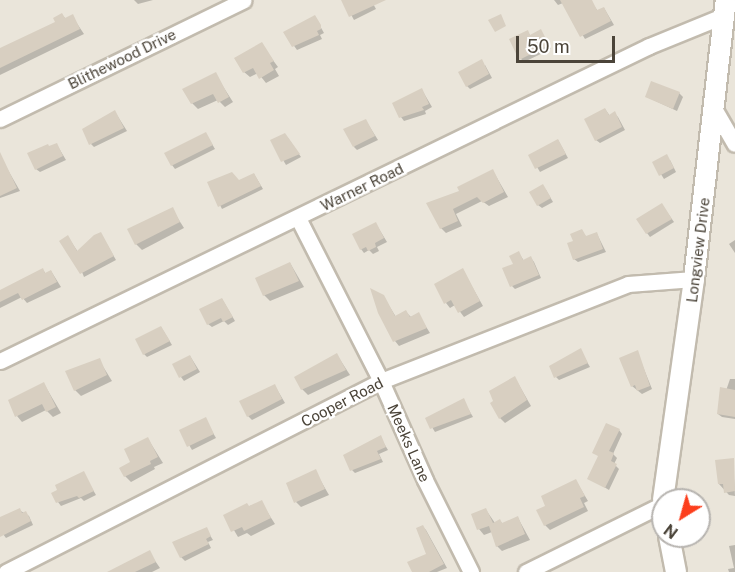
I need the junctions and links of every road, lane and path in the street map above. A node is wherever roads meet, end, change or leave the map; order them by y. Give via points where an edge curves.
1 (244, 0) edge
2 (725, 8) edge
3 (715, 110) junction
4 (0, 119) edge
5 (735, 144) edge
6 (298, 218) junction
7 (694, 279) junction
8 (0, 361) edge
9 (381, 381) junction
10 (665, 488) edge
11 (651, 509) edge
12 (671, 548) edge
13 (6, 572) edge
14 (471, 572) edge
15 (526, 572) edge
16 (676, 572) edge

1 - 4 street, Blithewood Drive
2 - 3 street, Longview Drive
2 - 6 street, Warner Road
3 - 5 street
3 - 7 street, Longview Drive
6 - 8 street, Warner Road
6 - 9 street, Meeks Lane
7 - 9 street, Cooper Road via 628,284
7 - 10 street, Longview Drive
9 - 13 street, Cooper Road
9 - 14 street, Meeks Lane
11 - 15 street
12 - 16 street

